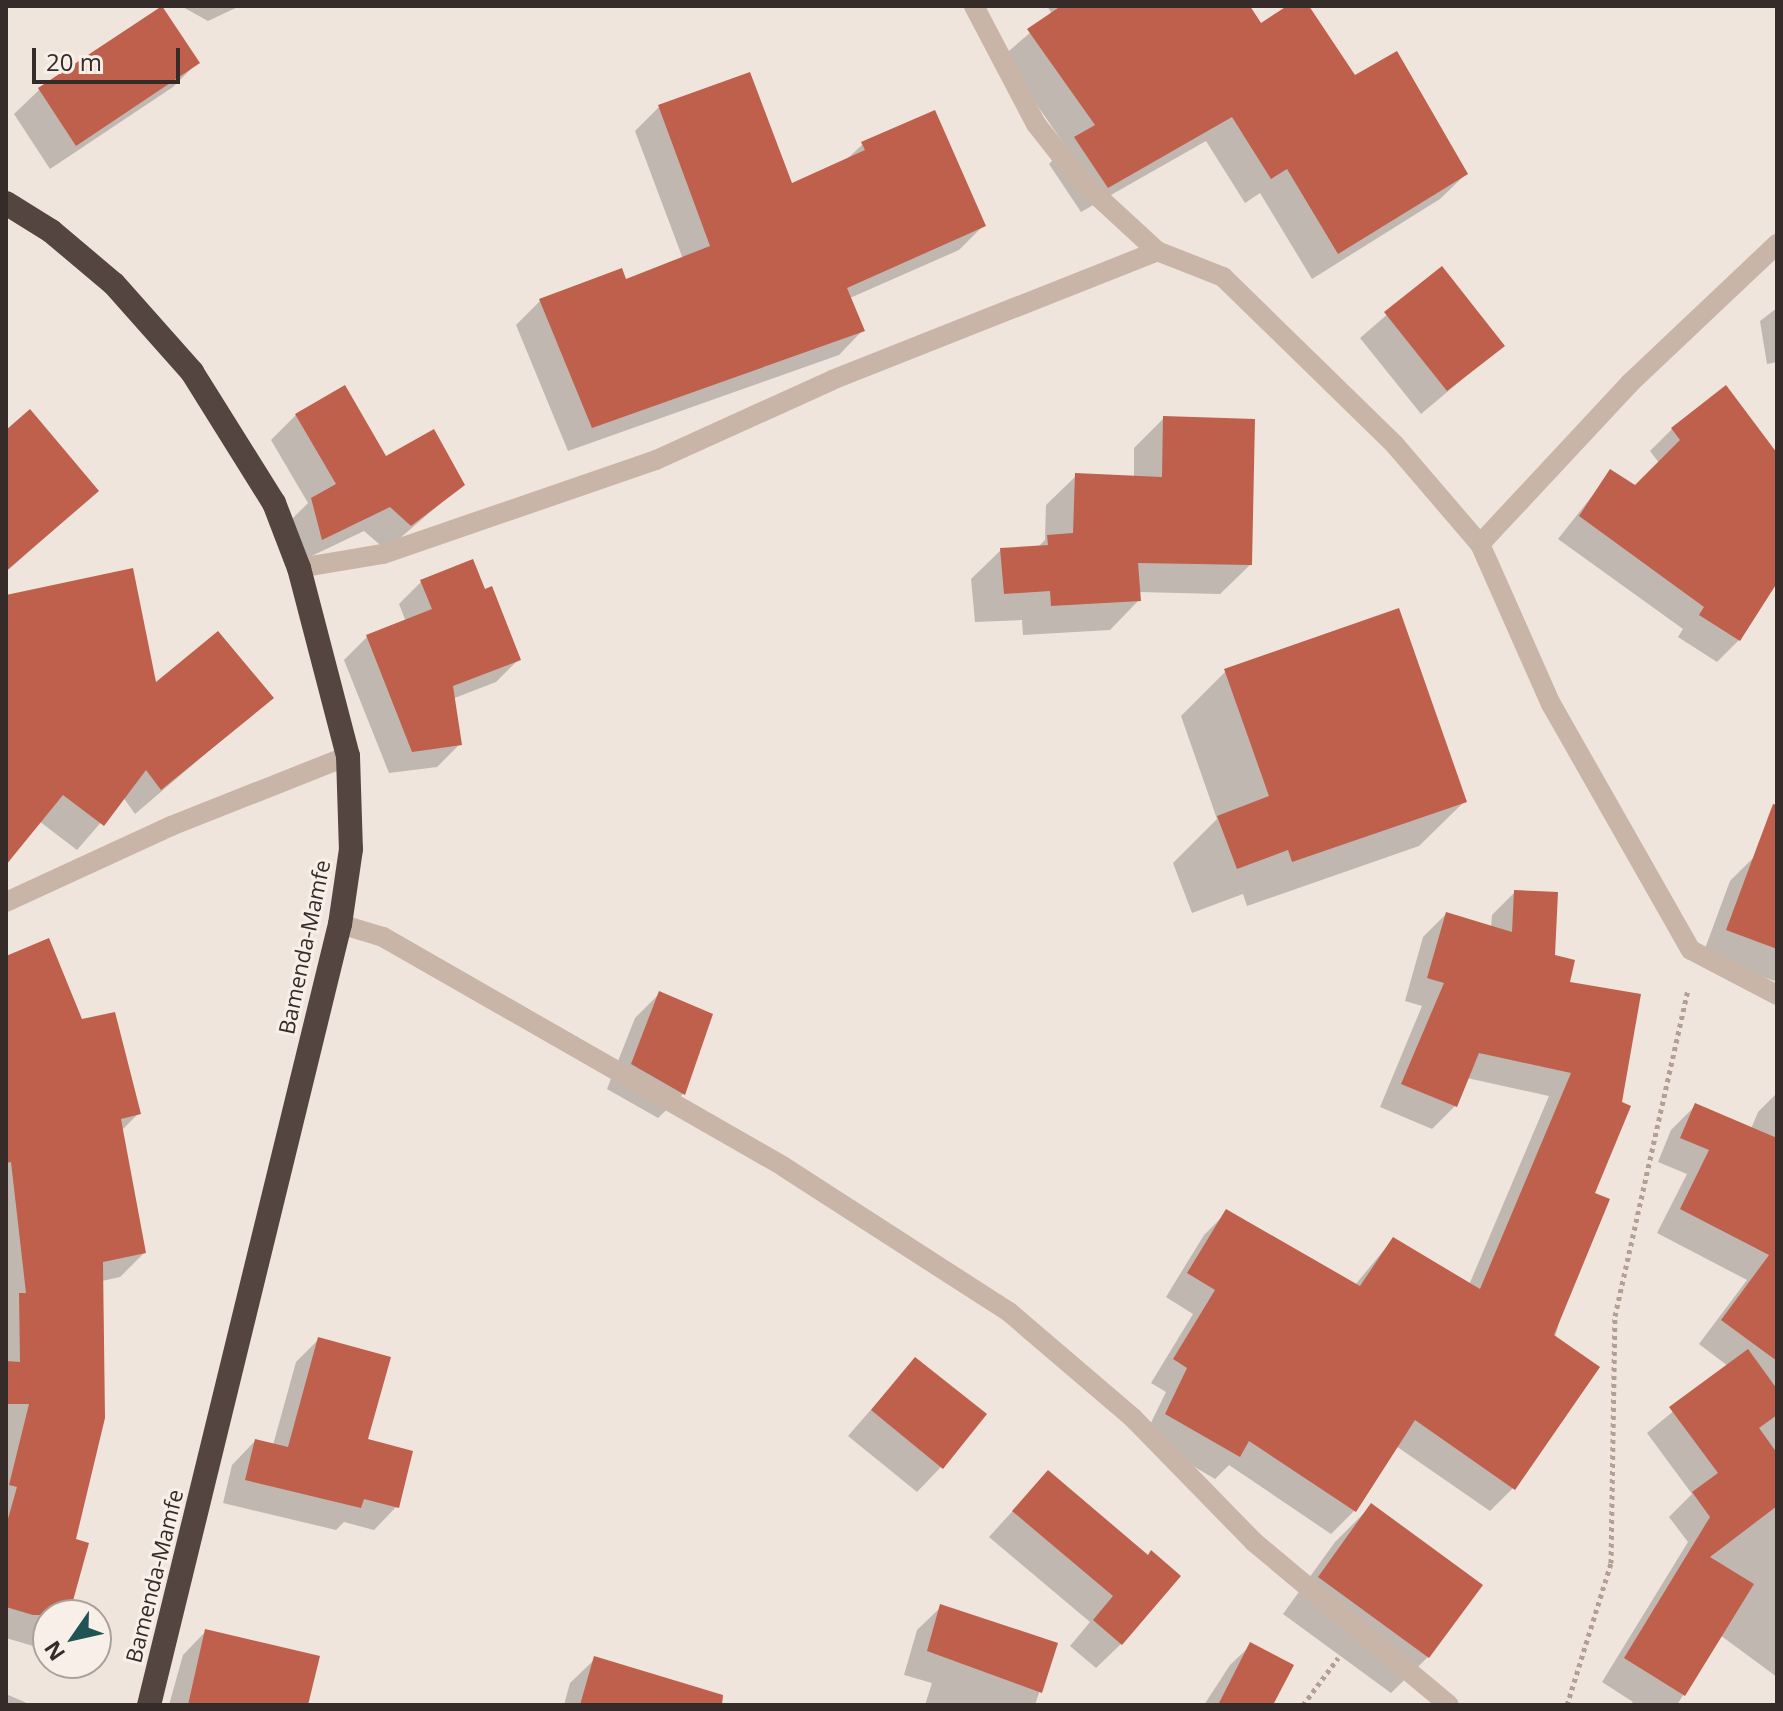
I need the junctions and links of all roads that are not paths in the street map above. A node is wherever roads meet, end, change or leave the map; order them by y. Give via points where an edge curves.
1 (974, 6) edge
2 (6, 203) edge
3 (1777, 244) edge
4 (1157, 251) junction
5 (1480, 544) junction
6 (299, 568) junction
7 (348, 756) junction
8 (6, 902) edge
9 (340, 924) junction
10 (1777, 995) edge
11 (149, 1705) edge
12 (1449, 1705) edge

1 - 4 street via 1036,124 1080,180
2 - 6 highway, Bamenda-Mamfe via 51,231 114,284 192,372 274,503
3 - 5 street via 1629,384
4 - 5 street via 1223,277 1395,445
4 - 6 street via 832,380 656,460 383,554
5 - 10 street via 1551,704 1691,950
6 - 7 highway, Bamenda-Mamfe
7 - 8 street via 171,826
7 - 9 highway, Bamenda-Mamfe via 351,849
9 - 11 highway, Bamenda-Mamfe
9 - 12 street via 383,937 784,1167 1009,1312 1133,1418 1254,1542

